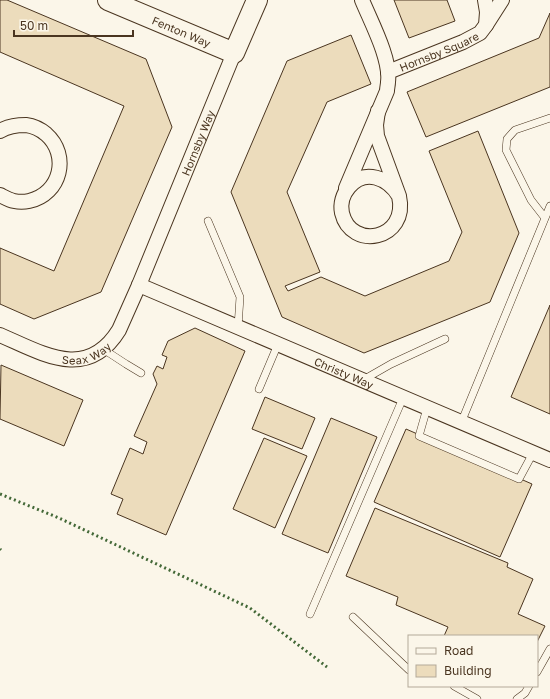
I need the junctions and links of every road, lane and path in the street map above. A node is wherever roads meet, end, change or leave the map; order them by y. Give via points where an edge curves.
1 (108, 0) edge
2 (257, 0) edge
3 (362, 0) edge
4 (485, 0) edge
5 (502, 0) edge
6 (486, 25) junction
7 (234, 53) junction
8 (388, 72) junction
9 (378, 111) junction
10 (550, 118) edge
11 (0, 131) edge
12 (345, 192) junction
13 (0, 195) edge
14 (399, 196) junction
15 (550, 206) edge
16 (545, 218) junction
17 (208, 220) dead end
18 (139, 285) junction
19 (238, 327) junction
20 (0, 335) edge
21 (445, 339) dead end
22 (278, 344) junction
23 (103, 349) junction
24 (141, 373) dead end
25 (363, 380) junction
26 (259, 389) dead end
27 (403, 398) junction
28 (427, 408) junction
29 (461, 423) junction
30 (533, 453) junction
31 (550, 460) edge
32 (310, 614) dead end
33 (353, 616) dead end
34 (550, 649) edge
35 (408, 669) edge
36 (538, 670) edge
37 (456, 687) edge
38 (528, 687) edge
39 (477, 699) edge
40 (517, 699) edge

1 - 7 street, Fenton Way
2 - 7 street, Hornsby Way
3 - 8 street, Hornsby Square via 382,47
4 - 6 street, Hornsby Square
5 - 6 street, Hornsby Square
6 - 8 street, Hornsby Square via 480,33 463,42
7 - 18 street, Hornsby Way
8 - 9 street, Hornsby Square via 387,91
9 - 12 street, Hornsby Square
9 - 14 street, Hornsby Square via 377,136
10 - 16 lane via 515,130 508,139 506,150 531,200
11 - 13 street via 17,125 41,130 55,144 60,157 57,179 47,192 36,200 12,201
12 - 14 street via 355,181 375,177 389,184
12 - 14 street, Hornsby Square via 341,206 344,219 354,231 370,236 379,236 394,226 400,212
15 - 16 lane
16 - 29 lane
17 - 19 lane via 240,297
18 - 19 street, Christy Way
18 - 23 street, Seax Way via 119,330
19 - 22 street, Christy Way
20 - 23 street, Seax Way via 50,356 68,360 86,358
21 - 25 lane
22 - 25 street, Christy Way
22 - 26 lane
23 - 24 lane
25 - 27 street, Christy Way
27 - 28 street, Christy Way
27 - 32 lane
28 - 29 street, Christy Way
28 - 30 lane via 419,436 519,479
29 - 30 street, Christy Way
30 - 31 street, Christy Way
33 - 35 lane
34 - 36 lane
37 - 39 lane
38 - 40 lane

